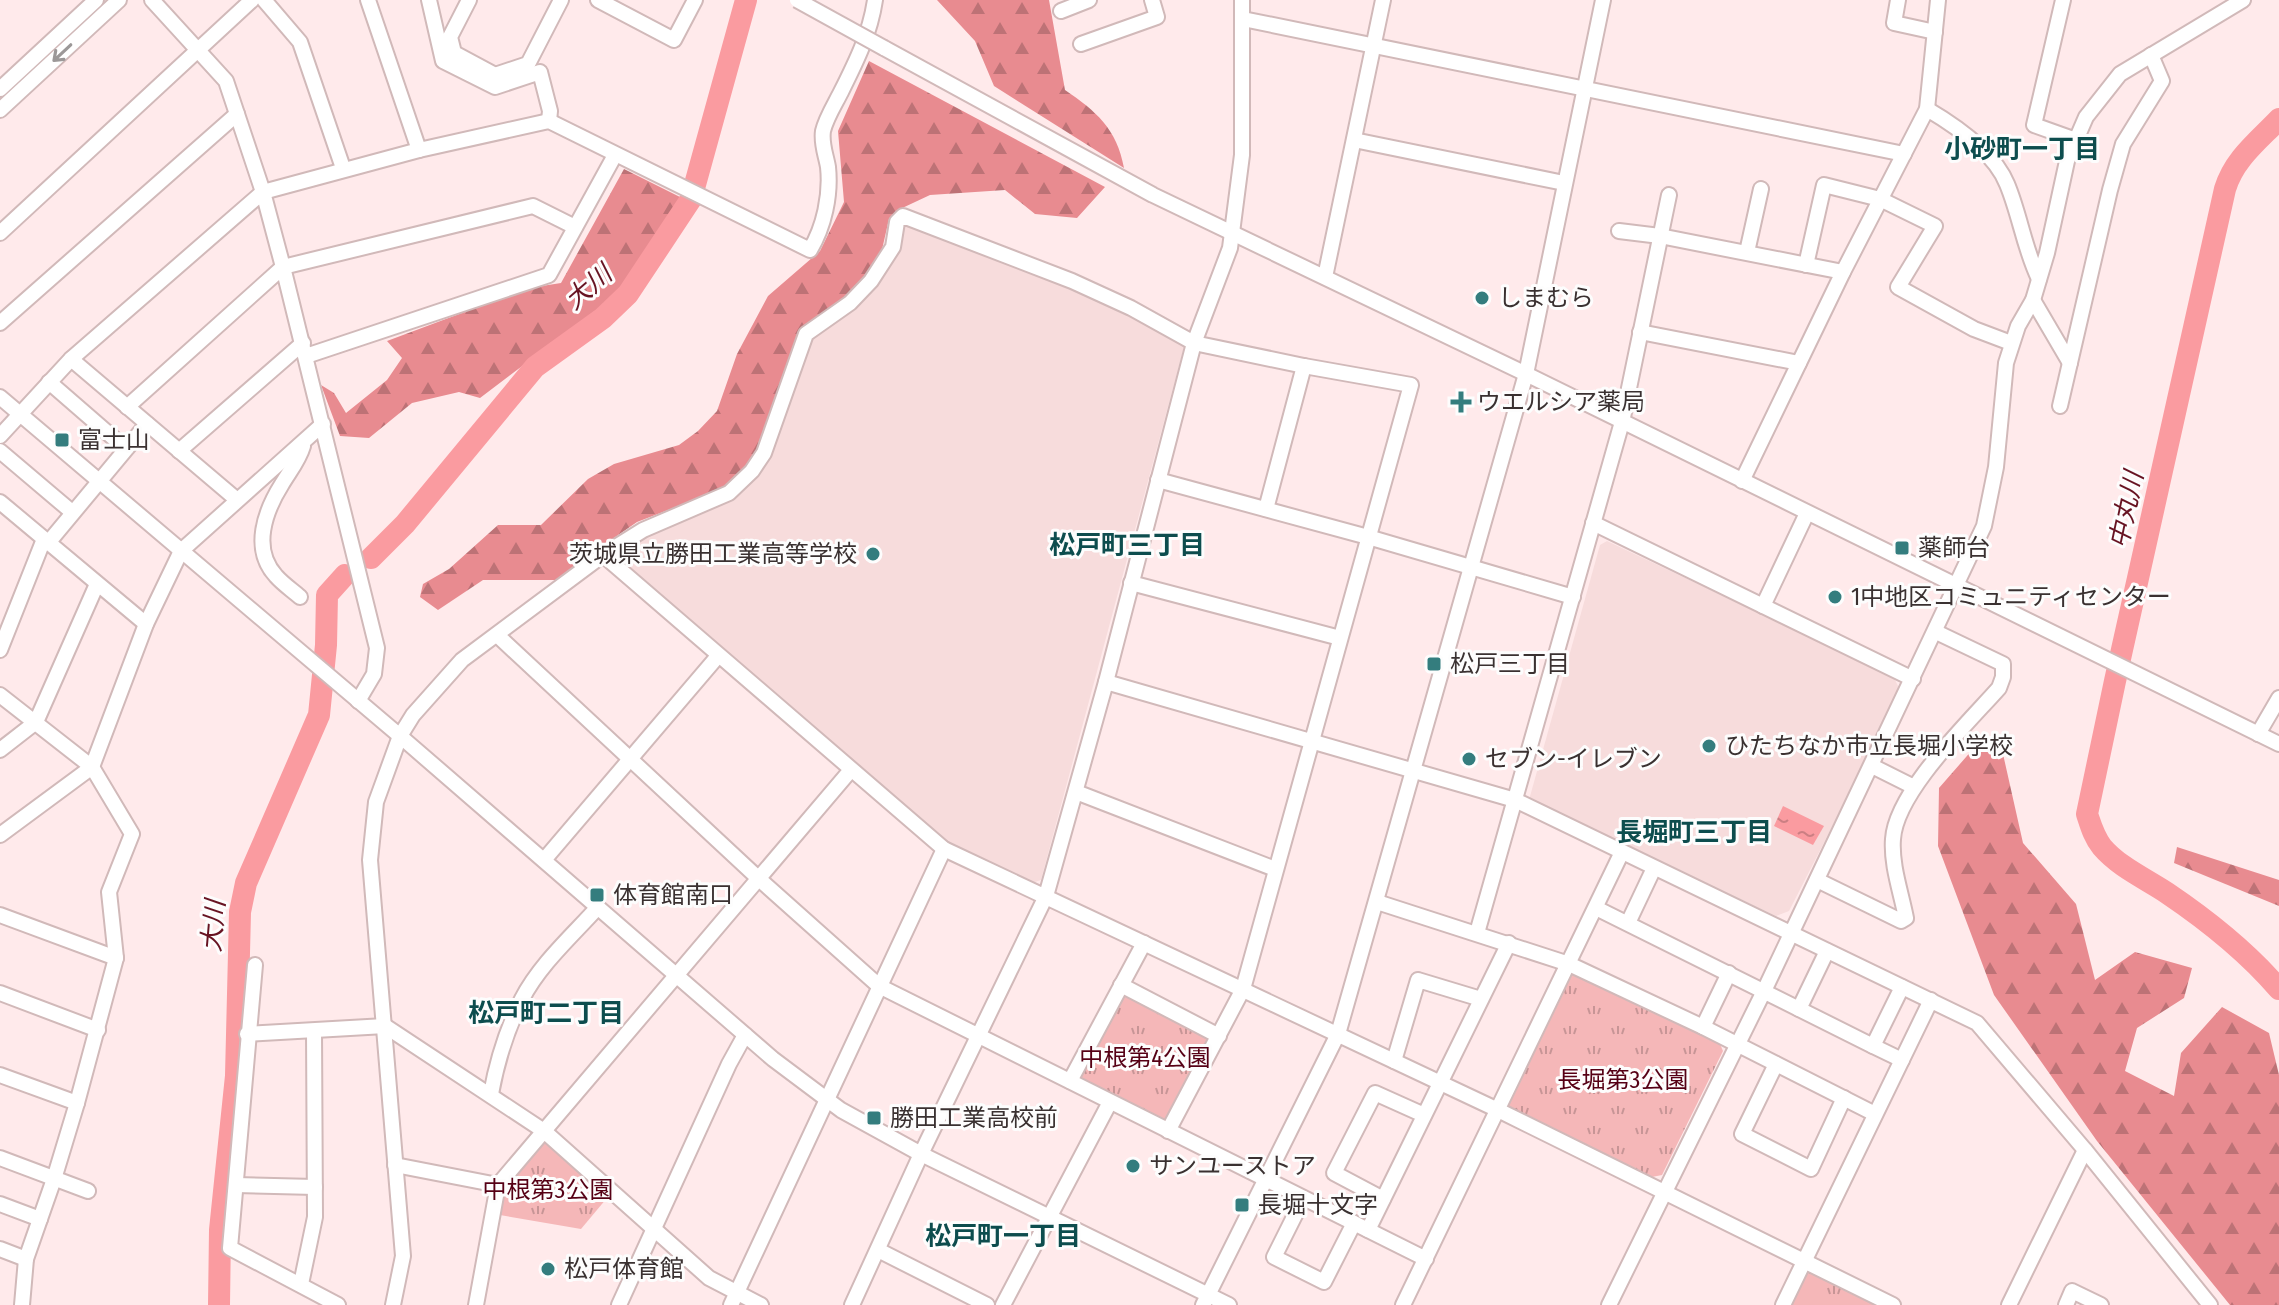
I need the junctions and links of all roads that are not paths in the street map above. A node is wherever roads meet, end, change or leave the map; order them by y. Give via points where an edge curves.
1 (96, 0) edge
2 (119, 0) edge
3 (152, 0) edge
4 (252, 0) edge
5 (264, 0) edge
6 (368, 0) edge
7 (429, 0) edge
8 (469, 0) edge
9 (561, 0) edge
10 (598, 0) edge
11 (695, 0) edge
12 (797, 0) edge
13 (875, 0) edge
14 (1089, 0) edge
15 (1152, 0) edge
16 (1242, 0) edge
17 (1383, 0) edge
18 (1603, 0) edge
19 (1898, 0) edge
20 (1938, 0) edge
21 (2063, 0) edge
22 (2243, 0) edge
23 (1061, 11) dead end
24 (1243, 19) junction
25 (1935, 32) junction
26 (1081, 44) dead end
27 (1373, 46) junction
28 (198, 50) junction
29 (2151, 55) junction
30 (1586, 88) junction
31 (0, 89) edge
32 (1927, 109) junction
33 (0, 110) edge
34 (237, 114) junction
35 (549, 121) junction
36 (1354, 140) junction
37 (2076, 140) junction
38 (419, 150) junction
39 (1904, 154) junction
40 (615, 155) junction
41 (343, 168) junction
42 (1564, 183) junction
43 (1761, 189) dead end
44 (263, 192) junction
45 (1669, 195) dead end
46 (1880, 199) junction
47 (575, 227) junction
48 (1619, 231) dead end
49 (0, 233) edge
50 (1232, 233) junction
51 (1660, 236) junction
52 (1747, 252) junction
53 (1806, 265) junction
54 (283, 267) junction
55 (1843, 272) junction
56 (1325, 277) junction
57 (2039, 279) junction
58 (2033, 300) junction
59 (0, 323) edge
60 (1640, 332) junction
61 (1194, 343) junction
62 (2011, 343) junction
63 (304, 350) junction
64 (71, 359) junction
65 (1799, 363) junction
66 (2070, 363) junction
67 (1304, 366) junction
68 (1526, 374) junction
69 (49, 382) junction
70 (0, 397) edge
71 (2060, 406) dead end
72 (127, 407) junction
73 (20, 413) junction
74 (1622, 422) junction
75 (147, 424) junction
76 (323, 424) junction
77 (0, 436) edge
78 (305, 442) junction
79 (125, 448) junction
80 (0, 451) edge
81 (179, 451) junction
82 (1158, 480) junction
83 (97, 481) junction
84 (1742, 481) junction
85 (236, 499) junction
86 (0, 502) edge
87 (1266, 509) junction
88 (72, 512) junction
89 (1807, 513) junction
90 (1593, 523) junction
91 (1368, 537) junction
92 (46, 541) junction
93 (181, 551) junction
94 (603, 555) junction
95 (1471, 568) junction
96 (1131, 583) junction
97 (97, 584) junction
98 (1957, 586) junction
99 (300, 597) dead end
100 (1573, 597) junction
101 (1763, 606) junction
102 (146, 624) junction
103 (1936, 632) junction
104 (497, 635) junction
105 (1340, 638) junction
106 (0, 650) edge
107 (718, 656) junction
108 (1913, 679) junction
109 (1106, 682) junction
110 (0, 695) edge
111 (2279, 698) edge
112 (358, 701) junction
113 (36, 722) junction
114 (2258, 734) junction
115 (400, 736) junction
116 (1311, 742) junction
117 (2279, 744) edge
118 (0, 750) edge
119 (630, 759) junction
120 (1872, 766) junction
121 (92, 767) junction
122 (1414, 769) junction
123 (850, 771) junction
124 (1914, 787) junction
125 (1076, 792) junction
126 (1515, 800) junction
127 (0, 835) edge
128 (944, 849) junction
129 (1622, 852) junction
130 (544, 860) junction
131 (1654, 868) junction
132 (1275, 869) junction
133 (758, 878) junction
134 (1817, 880) junction
135 (1046, 896) junction
136 (1377, 902) junction
137 (598, 907) junction
138 (1596, 908) junction
139 (0, 915) edge
140 (1628, 923) junction
141 (1477, 933) junction
142 (1791, 933) junction
143 (1144, 943) junction
144 (1509, 943) junction
145 (1827, 951) junction
146 (116, 958) junction
147 (1569, 964) junction
148 (255, 965) dead end
149 (1729, 973) junction
150 (676, 974) junction
151 (1121, 985) junction
152 (879, 986) junction
153 (1902, 987) junction
154 (1243, 989) junction
155 (1764, 991) junction
156 (0, 993) edge
157 (1481, 999) junction
158 (1931, 1000) junction
159 (1799, 1009) junction
160 (385, 1026) junction
161 (1703, 1027) junction
162 (98, 1030) junction
163 (314, 1031) junction
164 (247, 1034) junction
165 (1338, 1034) junction
166 (745, 1035) junction
167 (1219, 1036) junction
168 (979, 1037) junction
169 (1737, 1045) junction
170 (1873, 1046) junction
171 (1902, 1060) junction
172 (1394, 1061) junction
173 (1776, 1064) junction
174 (0, 1075) edge
175 (1070, 1081) junction
176 (1440, 1083) junction
177 (491, 1094) junction
178 (1844, 1098) junction
179 (826, 1100) junction
180 (1110, 1102) junction
181 (77, 1103) junction
182 (1498, 1110) junction
183 (1875, 1114) junction
184 (1424, 1115) junction
185 (544, 1131) junction
186 (1168, 1131) junction
187 (2085, 1150) junction
188 (921, 1154) junction
189 (0, 1158) edge
190 (395, 1165) junction
191 (54, 1179) junction
192 (1266, 1181) junction
193 (236, 1185) junction
194 (498, 1185) junction
195 (315, 1187) junction
196 (88, 1191) dead end
197 (1664, 1193) junction
198 (1303, 1199) junction
199 (1383, 1199) junction
200 (0, 1204) edge
201 (1048, 1217) junction
202 (40, 1219) junction
203 (1354, 1223) junction
204 (654, 1229) junction
205 (1368, 1230) junction
206 (0, 1249) edge
207 (878, 1250) junction
208 (26, 1259) junction
209 (1426, 1259) junction
210 (1804, 1261) junction
211 (301, 1284) junction
212 (734, 1299) edge
213 (1206, 1300) edge
214 (22, 1305) edge
215 (338, 1305) edge
216 (393, 1305) edge
217 (476, 1305) edge
218 (619, 1305) edge
219 (761, 1305) edge
220 (852, 1305) edge
221 (987, 1305) edge
222 (1003, 1305) edge
223 (1229, 1305) edge
224 (1403, 1305) edge
225 (1609, 1305) edge
226 (1783, 1305) edge
227 (1893, 1305) edge
228 (2009, 1305) edge
229 (2066, 1305) edge
230 (2101, 1305) edge
231 (2210, 1305) edge

1 - 31 street
2 -> 33 street
3 - 28 street
4 - 28 street
5 - 41 street via 300,42
6 - 38 street
7 - 35 street via 443,61 495,87 540,72
8 - 9 street via 450,37 454,53 495,75 528,64
10 - 11 street via 674,40
12 - 50 street, bridge
13 - 40 street via 861,51 824,128 827,190 822,231 810,250
14 - 23 street
15 - 26 street via 1157,17
16 - 24 street
17 - 27 street
18 - 30 street
19 - 25 street via 1894,23
20 - 25 street
21 - 37 street via 2034,125
22 - 29 street
24 - 27 street
24 - 50 street via 1242,155
25 - 32 street
27 - 30 street
27 - 36 street
28 - 34 street via 226,81
28 - 49 street
29 - 37 street via 2120,74 2104,92
29 - 66 street via 2162,81 2123,144
30 - 39 street
30 - 42 street
32 - 39 street
32 - 57 street via 1963,130 2007,181
34 - 44 street
34 - 59 street
35 - 38 street
35 - 40 street
36 - 42 street
36 - 56 street
37 - 57 street
38 - 41 street
39 - 46 street
40 - 47 street
41 - 44 street
42 - 68 street
43 - 52 street
44 - 54 street
44 - 64 street
45 - 51 street
46 - 53 street via 1824,185
46 - 55 street
46 - 62 street via 1935,226 1898,287
47 - 54 street via 533,206
47 - 63 street via 549,275
48 - 51 street
50 - 56 street
50 - 61 street
51 - 52 street
51 - 60 street
52 - 53 street
53 - 55 street
54 - 63 street
54 - 72 street
55 - 65 street
56 - 68 street
57 - 58 street
58 - 62 street
58 - 66 street
60 - 65 street
60 - 74 street
61 - 67 street
61 - 82 street
61 - 94 street via 1072,281 903,216 893,247 871,281 806,334 764,453 752,471 729,493 643,530
62 - 98 street via 1988,512
63 - 76 street
63 - 81 street
64 - 69 street
64 - 72 street
65 - 84 street
66 - 71 street
67 - 87 street
67 - 91 street via 1411,385
68 - 74 street
68 - 95 street
69 - 73 street
69 - 79 street
70 - 73 street
72 - 75 street
73 - 77 street
73 - 83 street
74 - 84 street
74 - 90 street
75 - 79 street
75 - 81 street
76 - 78 street
76 - 112 street via 377,648 374,674
78 - 85 street
78 - 99 street via 270,503 263,533 268,565
79 - 83 street
80 - 88 street
81 - 85 street
82 - 87 street
82 - 96 street
83 - 88 street
83 - 93 street
84 - 89 street
85 - 93 street
86 - 92 street
87 - 91 street
88 - 92 street
89 - 98 street
89 - 101 street
90 - 100 street
90 - 101 street
91 - 95 street
91 - 105 street
92 - 97 street
92 - 106 street
93 - 102 street
93 - 112 street
94 - 104 street
94 - 107 street
95 - 100 street
95 - 122 street
96 - 105 street
96 - 109 street
97 - 102 street
97 - 113 street
98 - 103 street
98 - 114 street
100 - 126 street
101 - 108 street
102 - 121 street
103 - 108 street
103 - 124 street via 2003,664 2003,677
104 - 115 street via 452,670
104 - 119 street
105 - 116 street
107 - 119 street
107 - 123 street
108 - 120 street
109 - 116 street
109 - 125 street
110 - 113 street
111 - 114 street
112 - 115 street
113 - 118 street
113 - 121 street
114 - 117 street
115 - 130 street
115 - 160 street via 371,830
116 - 122 street
116 - 132 street
119 - 130 street
119 - 133 street
120 - 124 street
120 - 134 street
121 - 127 street
121 - 146 street via 132,834 109,892
122 - 126 street
122 - 136 street
123 - 128 street
123 - 133 street
124 - 134 street via 1893,836 1906,918 1901,921
125 - 132 street
125 - 135 street
126 - 129 street
126 - 141 street
128 - 135 street
128 - 152 street
129 - 131 street
129 - 138 street
130 - 137 street
131 - 140 street
131 - 142 street
132 - 154 street
133 - 150 street
133 - 152 street
134 - 142 street
135 - 143 street
135 - 168 street
136 - 141 street
136 - 165 street
137 - 150 street
137 - 177 street via 523,997 498,1058
138 - 140 street
138 - 147 street
139 - 146 street
140 - 149 street
141 - 144 street
142 - 145 street
142 - 155 street
143 - 151 street
143 - 154 street
144 - 147 street
144 - 157 street
145 - 153 street
145 - 159 street
146 - 162 street
147 - 161 street
147 - 182 street
148 - 164 street
149 - 155 street
149 - 161 street
150 - 166 street
150 - 185 street
151 - 167 street
151 - 175 street
152 - 168 street
152 - 179 street
153 - 158 street
153 - 170 street
154 - 165 street
154 - 167 street
155 - 159 street
155 - 169 street
156 - 162 street
157 - 172 street via 1418,980
157 - 176 street
158 - 171 street
158 - 187 street via 1977,1023
159 - 170 street
160 - 163 street
160 - 177 street
160 - 190 street
161 - 169 street
162 - 181 street
163 - 164 street
163 - 195 street
164 - 193 street
165 - 172 street
165 - 192 street
166 - 179 street
166 - 204 street
167 - 186 street
168 - 175 street
168 - 188 street
169 - 173 street
169 - 197 street
170 - 171 street
171 - 183 street
172 - 176 street
173 - 178 street
173 - 178 street via 1742,1134 1811,1169
174 - 181 street
175 - 180 street
176 - 182 street
176 - 184 street
177 - 185 street
178 - 183 street
179 - 188 street
179 - 212 street
180 - 186 street
180 - 201 street
181 - 191 street
182 - 197 street
182 - 209 street
183 - 210 street
184 - 199 street
184 - 199 street via 1375,1093 1334,1173
185 - 194 street
185 - 204 street
186 - 192 street
187 - 228 street
187 - 231 street
188 - 201 street
188 - 207 street
189 - 191 street
190 - 194 street
190 - 216 street via 403,1256
191 - 196 street
191 - 202 street
192 - 198 street
192 - 213 street
193 - 195 street
193 - 211 street via 230,1248
194 - 217 street
195 - 211 street via 315,1217
197 - 210 street
197 - 225 street
198 - 203 street
198 - 203 street via 1274,1257 1324,1282
199 - 205 street
200 - 202 street
201 - 213 street
201 - 222 street
202 - 208 street
203 - 205 street
204 - 212 street
204 - 218 street
205 - 209 street
206 - 208 street
207 - 220 street
207 - 221 street
208 - 214 street
209 - 224 street
210 - 226 street
210 - 227 street
211 - 215 street
212 - 219 street
213 - 223 street
229 - 230 street via 2072,1291

